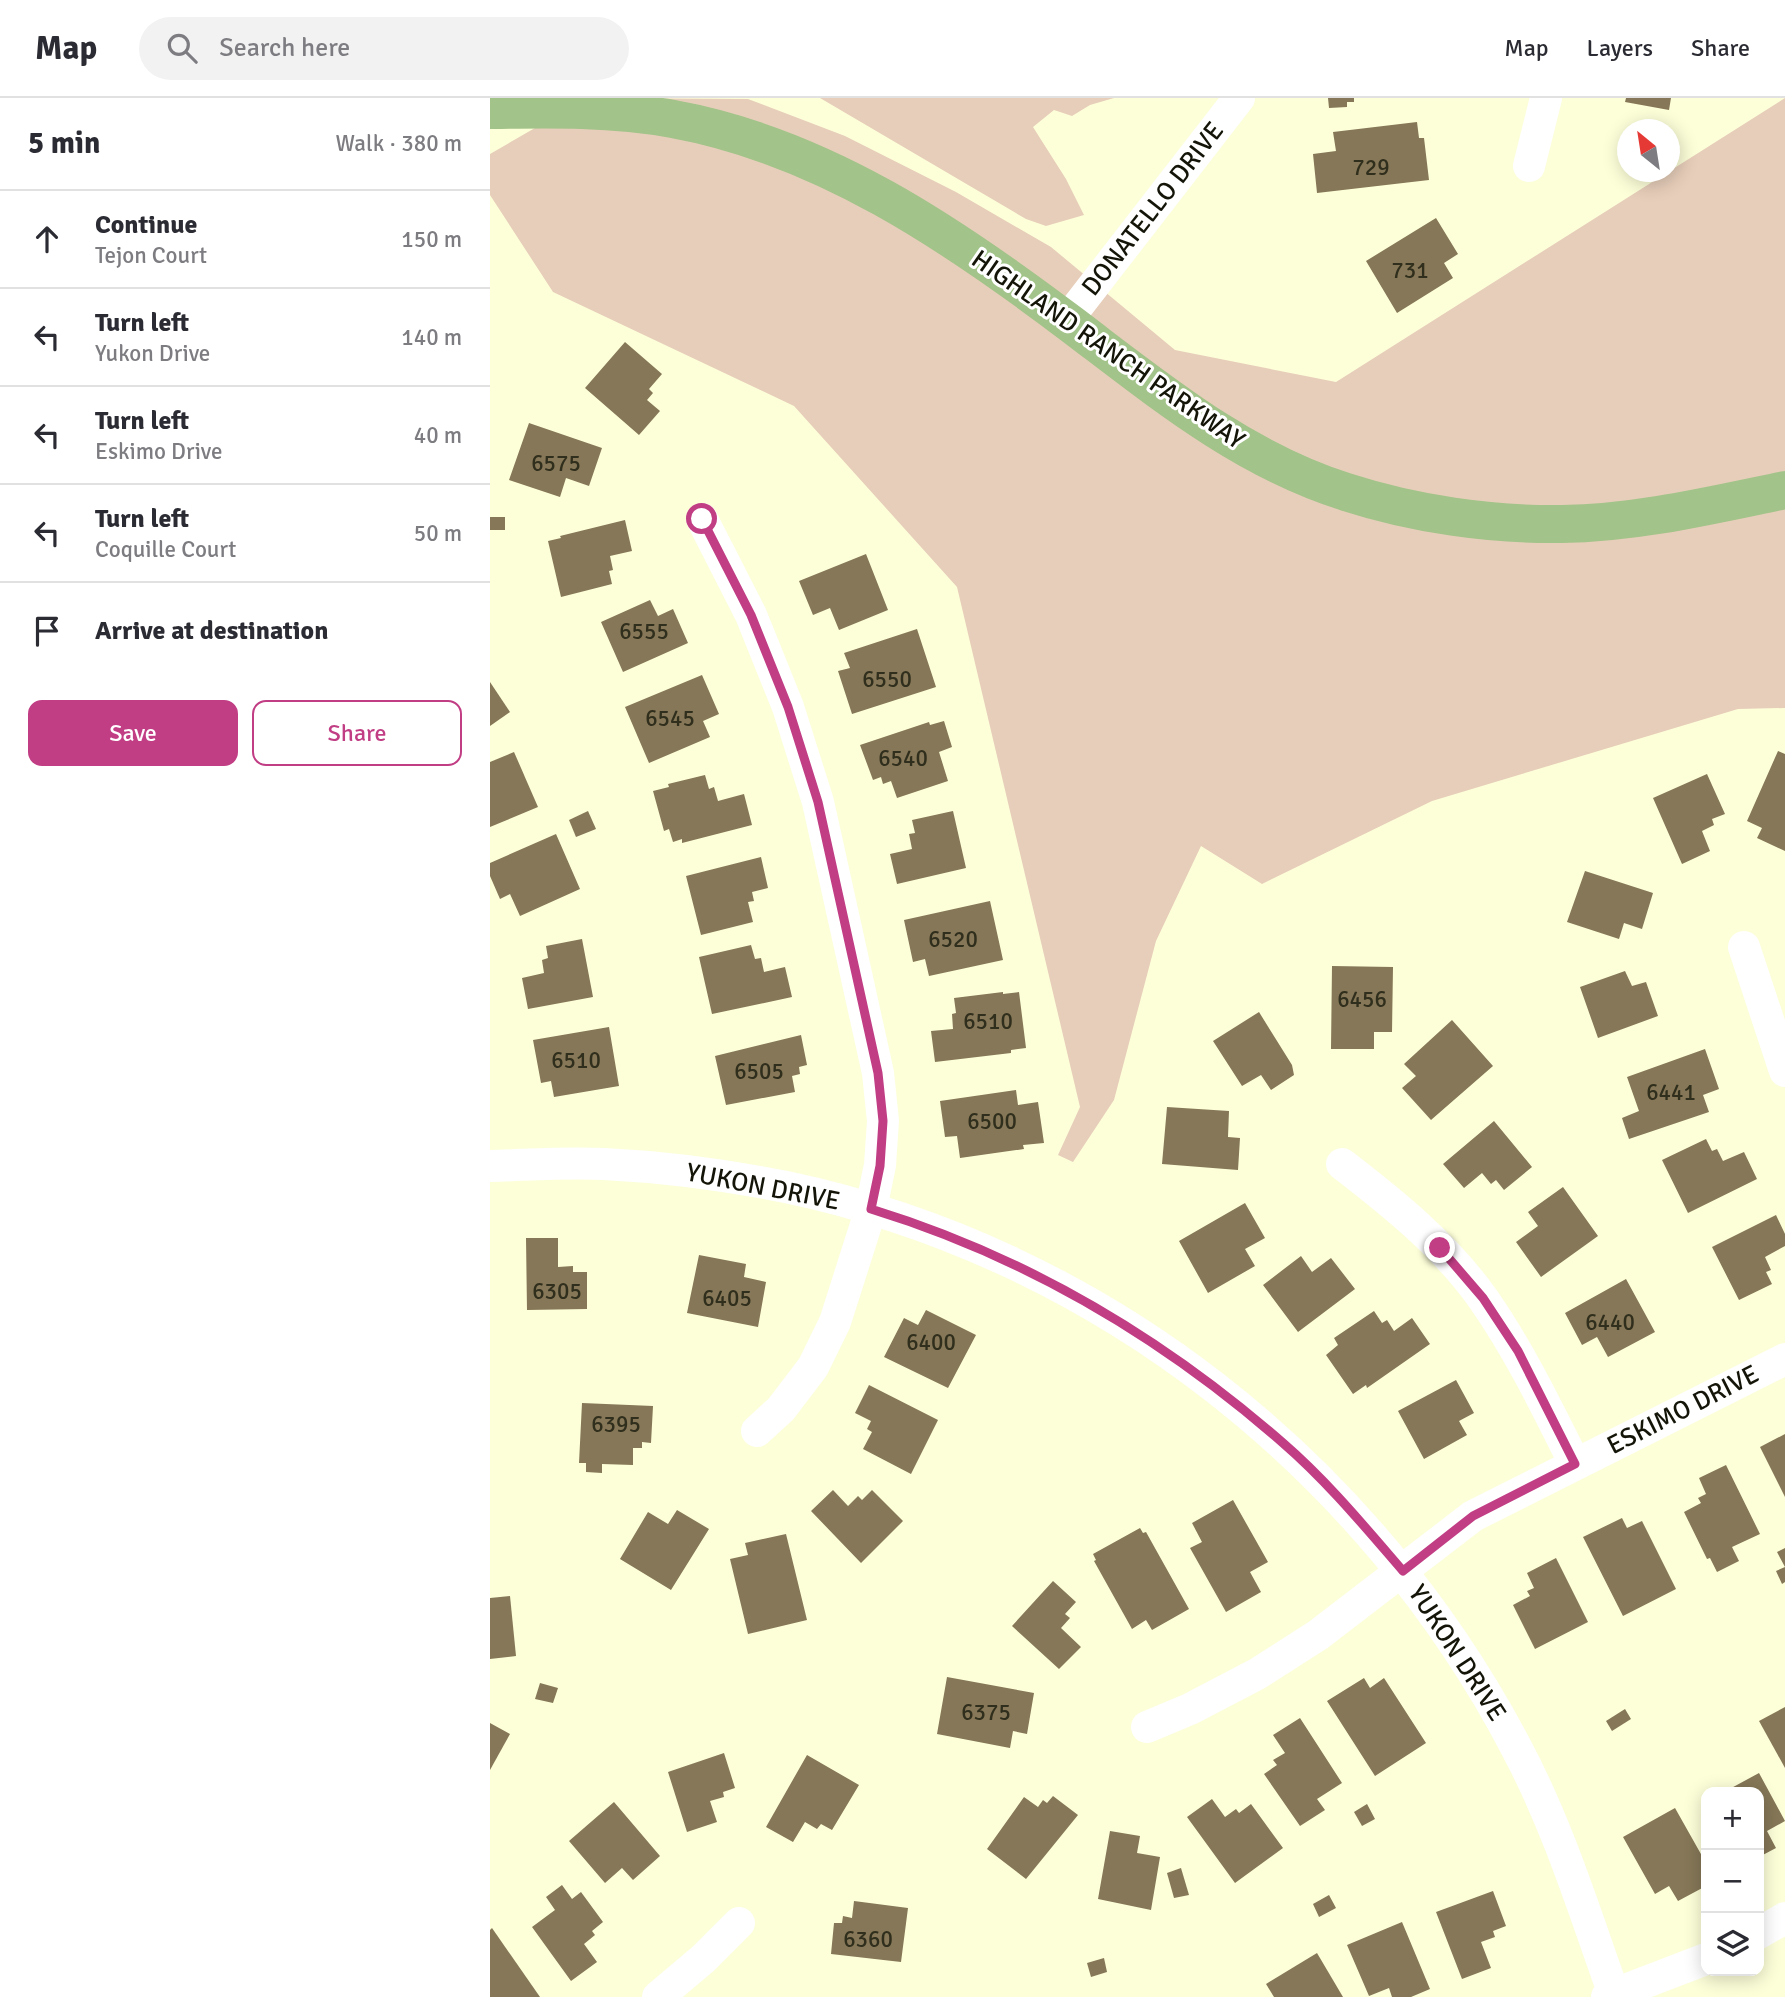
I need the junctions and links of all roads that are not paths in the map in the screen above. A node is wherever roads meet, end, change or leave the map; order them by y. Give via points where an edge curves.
1 (1239, 98) edge
2 (1546, 98) edge
3 (490, 110) edge
4 (1529, 166) dead end
5 (1067, 320) junction
6 (1785, 490) edge
7 (702, 519) dead end
8 (1744, 947) dead end
9 (1785, 1071) edge
10 (1342, 1164) dead end
11 (490, 1166) edge
12 (871, 1209) junction
13 (1785, 1359) edge
14 (757, 1432) dead end
15 (1575, 1464) junction
16 (1403, 1571) junction
17 (1147, 1727) dead end
18 (1785, 1918) edge
19 (739, 1923) dead end
20 (1764, 1930) edge
21 (1701, 1961) edge
22 (1612, 1996) edge
23 (658, 1997) edge

1 - 5 street, DONATELLO DRIVE
2 - 4 street
3 - 5 main road, HIGHLAND RANCH PARKWAY via 609,111 673,119 782,151 906,209
5 - 6 main road, HIGHLAND RANCH PARKWAY via 1170,399 1248,450 1345,492 1392,504 1505,522 1563,524 1682,511
7 - 12 street via 751,615 788,707 818,802 878,1073 883,1121
8 - 9 street
10 - 15 street via 1390,1200 1483,1298 1518,1351
11 - 12 street, YUKON DRIVE via 603,1164 696,1172
12 - 14 street via 835,1322 813,1367
12 - 16 street, YUKON DRIVE via 976,1248 1057,1285 1134,1330 1211,1383 1285,1444
13 - 15 street, ESKIMO DRIVE
15 - 16 street, ESKIMO DRIVE via 1473,1516
16 - 17 street, ESKIMO DRIVE via 1318,1636 1257,1674
16 - 22 street, YUKON DRIVE via 1466,1659 1518,1750 1557,1835
18 - 20 street
19 - 23 street
21 - 22 street

